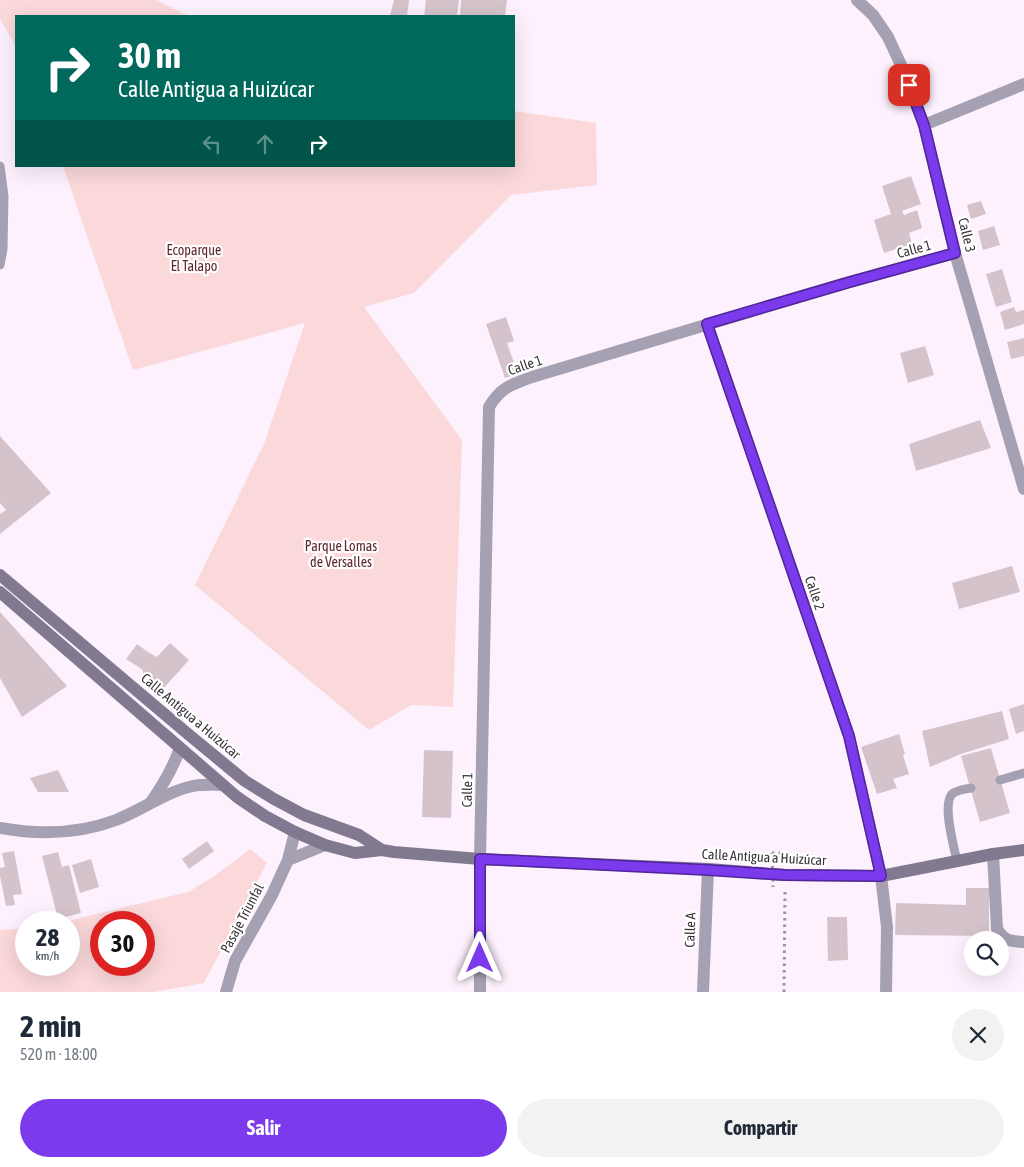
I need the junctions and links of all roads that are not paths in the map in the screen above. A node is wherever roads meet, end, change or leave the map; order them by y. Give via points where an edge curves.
1 (858, 0) edge
2 (1024, 84) edge
3 (924, 125) junction
4 (0, 166) edge
5 (955, 253) junction
6 (0, 265) edge
7 (707, 324) junction
8 (1024, 489) edge
9 (0, 575) edge
10 (0, 592) edge
11 (180, 748) junction
12 (1024, 773) edge
13 (1000, 780) dead end
14 (223, 785) junction
15 (971, 788) dead end
16 (149, 804) junction
17 (0, 828) edge
18 (295, 832) junction
19 (325, 845) junction
20 (382, 850) junction
21 (1024, 850) edge
22 (993, 854) junction
23 (480, 859) junction
24 (288, 860) junction
25 (957, 861) junction
26 (708, 870) junction
27 (881, 876) junction
28 (1024, 942) edge
29 (226, 992) edge
30 (480, 992) edge
31 (703, 992) edge
32 (886, 992) edge

1 - 3 street, Calle 3 via 888,37
2 - 3 street
3 - 5 street, Calle 3
4 - 6 lane via 4,196
5 - 7 street, Calle 1
5 - 8 street, Calle 3
7 - 23 street, Calle 1 via 517,382 504,388 489,406
7 - 27 street, Calle 2 via 849,736
9 - 20 main road, Calle Antigua a Huizúcar via 245,781 304,815 358,835
10 - 11 main road, Calle Antigua a Huizúcar
11 - 14 main road, Calle Antigua a Huizúcar
11 - 16 street via 169,774
12 - 13 lane
14 - 16 street via 195,785
14 - 18 main road, Calle Antigua a Huizúcar via 264,816
15 - 25 lane via 950,795 948,804
16 - 17 street via 118,819 77,830 22,832
18 - 19 main road, Calle Antigua a Huizúcar
18 - 24 street, Pasaje Triunfal
19 - 20 main road, Calle Antigua a Huizúcar via 355,853
19 - 24 street
20 - 23 main road, Calle Antigua a Huizúcar
21 - 22 main road, Calle Antigua a Huizúcar
22 - 25 main road, Calle Antigua a Huizúcar
22 - 28 street via 998,930 1009,941
23 - 26 main road, Calle Antigua a Huizúcar
23 - 30 street
24 - 29 street, Pasaje Triunfal via 235,961
25 - 27 main road, Calle Antigua a Huizúcar
26 - 27 main road, Calle Antigua a Huizúcar
26 - 31 street, Calle A
27 - 32 street, Calle 2 via 887,927

